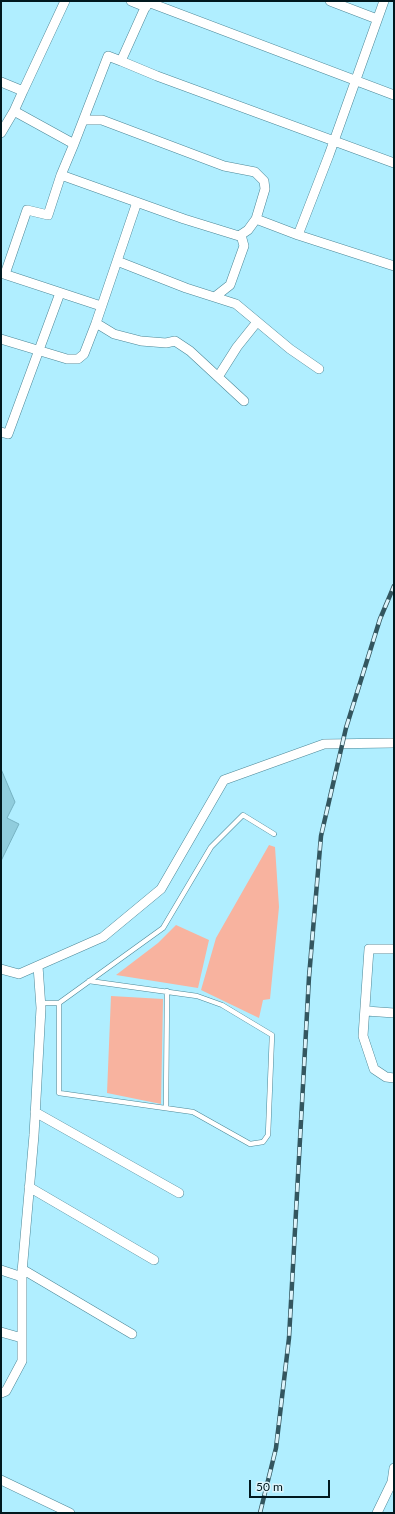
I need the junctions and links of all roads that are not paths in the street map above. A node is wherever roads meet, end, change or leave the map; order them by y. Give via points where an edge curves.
1 (65, 1) edge
2 (131, 1) edge
3 (330, 1) edge
4 (384, 1) edge
5 (147, 3) edge
6 (377, 19) junction
7 (121, 61) junction
8 (356, 80) junction
9 (1, 82) edge
10 (23, 91) junction
11 (394, 95) edge
12 (14, 111) junction
13 (85, 120) junction
14 (1, 133) edge
15 (334, 140) junction
16 (74, 144) junction
17 (394, 163) edge
18 (62, 175) junction
19 (136, 202) junction
20 (256, 219) junction
21 (241, 235) junction
22 (298, 235) junction
23 (117, 261) junction
24 (394, 266) edge
25 (3, 274) edge
26 (60, 292) junction
27 (216, 296) junction
28 (101, 306) junction
29 (257, 322) junction
30 (96, 323) junction
31 (1, 339) edge
32 (40, 351) junction
33 (319, 369) dead end
34 (218, 377) junction
35 (244, 401) dead end
36 (1, 432) edge
37 (394, 744) edge
38 (274, 834) dead end
39 (394, 949) edge
40 (38, 966) junction
41 (1, 969) edge
42 (89, 981) junction
43 (167, 991) junction
44 (41, 1003) junction
45 (59, 1003) junction
46 (366, 1011) junction
47 (394, 1013) edge
48 (394, 1078) edge
49 (166, 1108) junction
50 (35, 1112) junction
51 (29, 1187) junction
52 (179, 1193) dead end
53 (154, 1260) dead end
54 (1, 1270) edge
55 (22, 1273) junction
56 (1, 1332) edge
57 (132, 1334) dead end
58 (22, 1338) junction
59 (1, 1393) edge
60 (394, 1468) edge
61 (1, 1480) edge
62 (70, 1513) edge
63 (377, 1513) edge

1 - 10 street
2 - 5 street
3 - 6 street
4 - 6 street
5 - 7 street
5 - 8 street
6 - 8 street
7 - 13 street via 108,56
7 - 15 street
8 - 11 street
8 - 15 street
9 - 10 street
10 - 12 street
12 - 14 street
12 - 16 street
13 - 16 street
13 - 20 street via 102,120 224,166 255,172 264,181 265,188
15 - 17 street
15 - 22 street
16 - 18 street
18 - 19 street
18 - 25 street via 48,214 27,210
19 - 21 street via 214,229
19 - 23 street
20 - 21 street
20 - 22 street
21 - 27 street via 244,246 230,285
22 - 24 street
23 - 27 street via 186,288
23 - 28 street
25 - 26 street
26 - 28 street
26 - 32 street
27 - 29 street via 236,304
28 - 30 street
29 - 33 street
29 - 34 street
30 - 32 street via 84,354 78,359 67,359
30 - 34 street via 114,334 166,343 175,341
31 - 32 street
32 - 36 street via 8,434
34 - 35 street
37 - 40 street via 324,744 224,780 161,889 103,937
38 - 42 lane via 242,815 211,847 163,928
39 - 46 street via 369,949
40 - 41 street via 19,974
40 - 44 street
42 - 43 lane
42 - 45 lane
43 - 49 lane
43 - 49 lane via 197,996 222,1005 272,1035 268,1135 263,1142 250,1144 193,1112
44 - 45 lane
44 - 50 street
45 - 49 lane via 59,1092
46 - 47 street
46 - 48 street via 363,1036 374,1069 386,1077
50 - 51 street
50 - 52 street
51 - 53 street
51 - 55 street
54 - 55 street
55 - 57 street
55 - 58 street
56 - 58 street
58 - 59 street via 22,1361 6,1391
60 - 63 street via 392,1482
61 - 62 street

